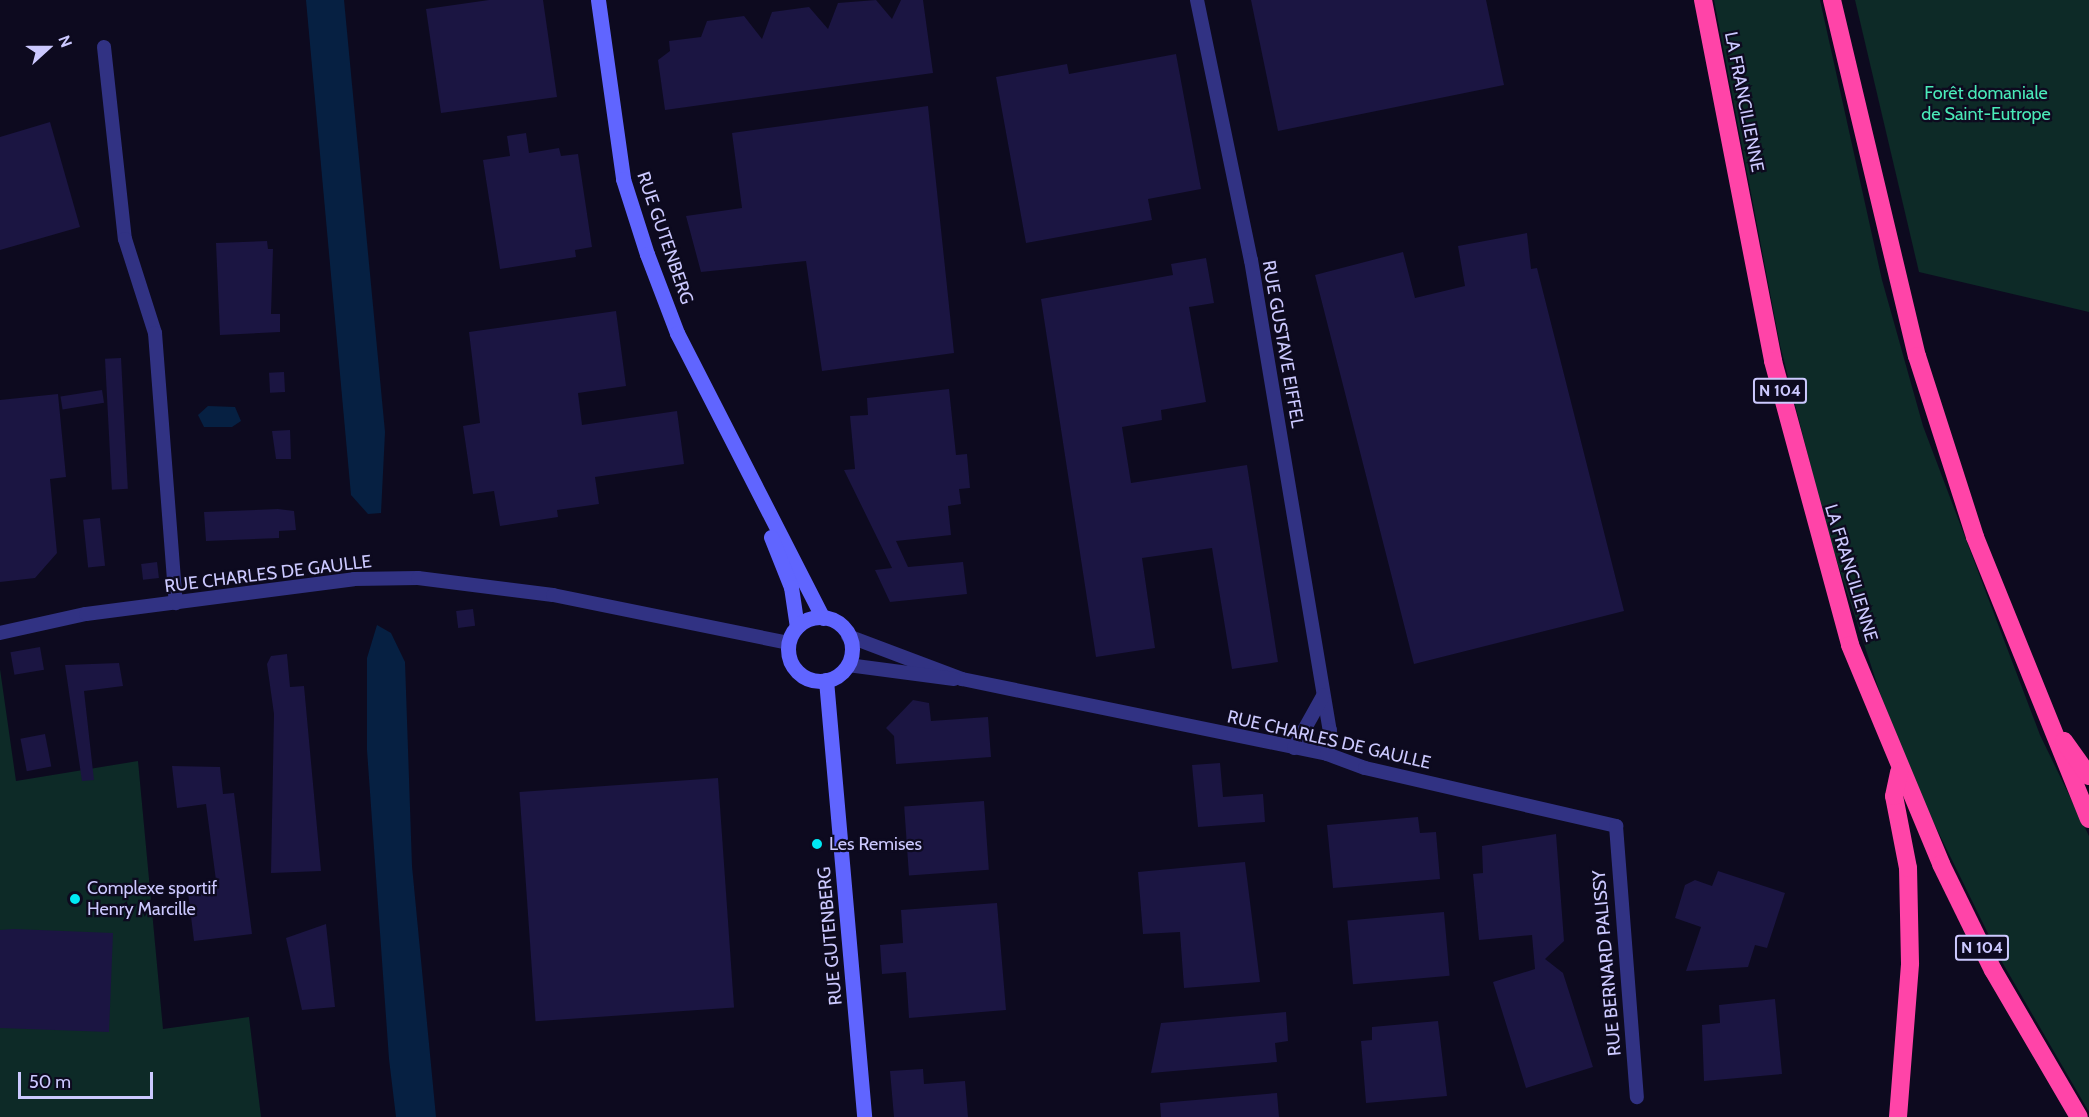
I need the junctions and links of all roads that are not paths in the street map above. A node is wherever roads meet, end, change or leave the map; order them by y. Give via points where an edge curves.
1 (598, 0) edge
2 (1197, 0) edge
3 (1703, 0) edge
4 (1832, 0) edge
5 (104, 47) dead end
6 (746, 473) junction
7 (176, 603) junction
8 (823, 618) junction
9 (797, 627) junction
10 (0, 633) edge
11 (848, 636) junction
12 (788, 642) junction
13 (848, 665) junction
14 (962, 679) junction
15 (826, 680) junction
16 (1323, 696) junction
17 (2043, 711) junction
18 (1294, 748) junction
19 (1327, 754) junction
20 (1899, 772) junction
21 (2089, 776) edge
22 (2089, 819) edge
23 (1616, 826) joint
24 (1637, 1097) dead end
25 (864, 1117) edge
26 (1898, 1117) edge
27 (2079, 1117) edge

1 - 6 street, RUE GUTENBERG via 627,189 677,333
2 - 16 street, RUE GUSTAVE EIFFEL via 1251,260
3 - 20 highway, LA FRANCILIENNE / N 104 via 1798,468 1850,645
4 - 17 highway via 1917,356 1975,537
5 - 7 street via 125,239 155,333
6 - 8 street, RUE GUTENBERG
6 - 9 street, RUE GUTENBERG via 791,587
7 - 10 street, RUE CHARLES DE GAULLE
7 - 12 street, RUE CHARLES DE GAULLE via 354,579 462,580
8 - 9 street
8 - 11 street
9 - 12 street
11 - 13 street
11 - 14 street, RUE CHARLES DE GAULLE
12 - 15 street via 791,663 799,673
13 - 14 street, RUE CHARLES DE GAULLE
13 - 15 street
14 - 18 street, RUE CHARLES DE GAULLE
15 - 25 street, RUE GUTENBERG
16 - 18 street
16 - 19 street, RUE GUSTAVE EIFFEL via 1330,730
17 - 21 highway
17 - 22 highway
18 - 19 street, RUE CHARLES DE GAULLE
19 - 23 street, RUE CHARLES DE GAULLE via 1365,768
20 - 26 highway via 1894,796 1908,868 1910,963
20 - 27 highway, LA FRANCILIENNE / N 104 via 1993,970
23 - 24 street, RUE BERNARD PALISSY

